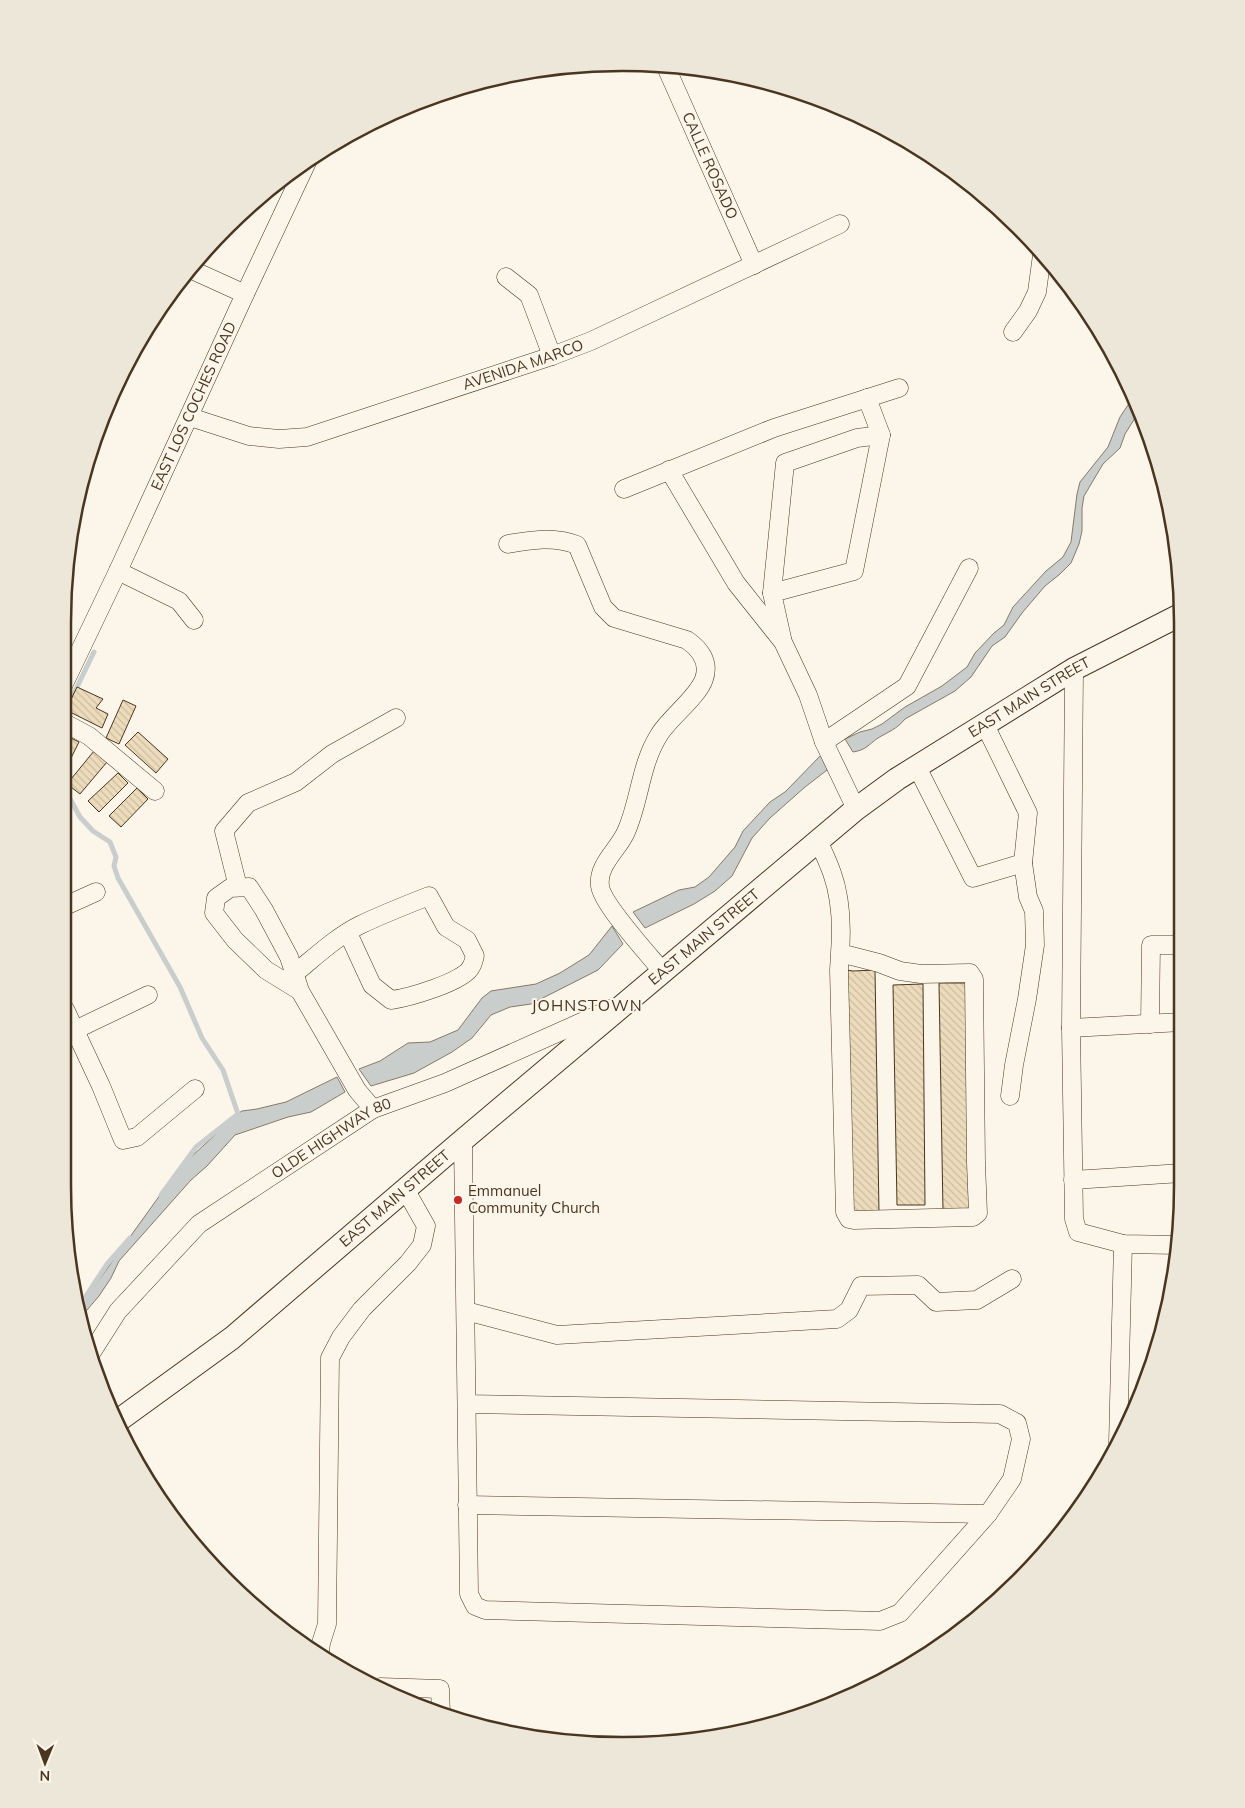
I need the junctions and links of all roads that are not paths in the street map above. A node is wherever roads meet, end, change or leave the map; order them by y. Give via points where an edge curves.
1 (669, 73) edge
2 (301, 175) edge
3 (840, 224) dead end
4 (1041, 264) edge
5 (754, 265) junction
6 (197, 272) edge
7 (506, 276) dead end
8 (245, 294) junction
9 (1013, 332) dead end
10 (552, 356) junction
11 (898, 388) dead end
12 (866, 398) junction
13 (190, 417) junction
14 (880, 435) junction
15 (669, 470) junction
16 (624, 489) dead end
17 (508, 544) dead end
18 (969, 568) dead end
19 (118, 571) junction
20 (772, 593) junction
21 (1174, 618) edge
22 (194, 620) dead end
23 (783, 642) junction
24 (71, 669) edge
25 (1074, 669) junction
26 (396, 718) dead end
27 (985, 725) junction
28 (71, 726) edge
29 (824, 742) junction
30 (917, 767) junction
31 (154, 791) dead end
32 (856, 809) junction
33 (818, 841) junction
34 (1022, 863) junction
35 (238, 887) junction
36 (96, 892) dead end
37 (71, 903) edge
38 (348, 933) junction
39 (1174, 945) edge
40 (840, 953) junction
41 (663, 972) junction
42 (294, 974) junction
43 (300, 992) junction
44 (148, 995) dead end
45 (630, 1001) junction
46 (71, 1022) edge
47 (1174, 1022) edge
48 (1150, 1024) junction
49 (1072, 1028) junction
50 (75, 1030) junction
51 (195, 1090) dead end
52 (1010, 1096) dead end
53 (373, 1109) junction
54 (463, 1140) junction
55 (1174, 1174) edge
56 (1073, 1180) junction
57 (405, 1189) junction
58 (1122, 1244) junction
59 (1170, 1245) edge
60 (1012, 1279) dead end
61 (466, 1311) junction
62 (96, 1346) edge
63 (467, 1404) junction
64 (123, 1417) edge
65 (1118, 1426) edge
66 (467, 1505) junction
67 (988, 1514) junction
68 (321, 1647) edge
69 (395, 1687) edge
70 (441, 1705) edge

1 - 5 street, CALLE ROSADO
2 - 8 street, EAST LOS COCHES ROAD
3 - 5 street, AVENIDA MARCO
4 - 9 street via 1037,292
5 - 10 street, AVENIDA MARCO
6 - 8 street
7 - 10 street via 529,295
8 - 13 street, EAST LOS COCHES ROAD
10 - 13 street, AVENIDA MARCO via 308,437 249,436
11 - 12 street
12 - 14 street
12 - 15 street via 774,428
13 - 19 street, EAST LOS COCHES ROAD
14 - 20 street via 854,571
14 - 20 street via 858,438 785,463
15 - 16 street
15 - 23 street via 736,583
17 - 41 street via 540,539 566,540 577,545 603,606 614,618 687,640 703,656 704,678 654,743 629,824 603,866 599,884 615,913
18 - 29 street via 907,686
19 - 22 street via 179,601
19 - 24 street, EAST LOS COCHES ROAD
20 - 23 street
21 - 25 main road, EAST MAIN STREET
23 - 29 street via 808,695
25 - 27 main road, EAST MAIN STREET
25 - 49 street
26 - 35 street via 332,754 296,782 248,803 224,831
27 - 30 main road, EAST MAIN STREET
27 - 34 street via 1028,813
28 - 31 street via 89,736
29 - 32 street
30 - 32 main road, EAST MAIN STREET
30 - 34 street via 973,878
32 - 33 main road, EAST MAIN STREET
33 - 40 street via 839,900
33 - 41 main road, EAST MAIN STREET
34 - 52 street via 1034,911 1035,945
35 - 42 street via 249,887 264,910 289,957
35 - 43 street via 230,888 216,898 214,913 235,940 266,970
36 - 37 street
38 - 38 street via 429,896 446,927 467,940 475,956 471,969 456,980 390,1000 372,985
38 - 42 street
39 - 48 street via 1152,946
40 - 40 street via 900,971 970,973 974,978 978,1213 973,1217 854,1220 846,1216
41 - 45 main road, EAST MAIN STREET
42 - 43 street
43 - 53 street via 357,1090
44 - 50 street
45 - 53 street, OLDE HIGHWAY 80 via 445,1083
45 - 54 main road, EAST MAIN STREET
46 - 50 street
47 - 48 street
48 - 49 street
49 - 56 street
50 - 51 street via 123,1140 137,1137
53 - 62 street, OLDE HIGHWAY 80 via 199,1224 118,1311
54 - 57 main road, EAST MAIN STREET
54 - 61 street
55 - 56 street
56 - 58 street via 1074,1219 1078,1232
57 - 64 main road, EAST MAIN STREET via 232,1338
57 - 68 street via 426,1226 422,1245 362,1309 330,1358 327,1624
58 - 59 street
58 - 65 street
60 - 61 street via 977,1300 936,1302 918,1285 861,1286 850,1310 838,1319 557,1336
61 - 63 street
63 - 66 street
63 - 67 street via 1000,1414 1017,1422 1022,1440 1012,1479
66 - 67 street
66 - 67 street via 469,1594 475,1606 485,1610 880,1621 900,1613
69 - 70 street via 440,1688

